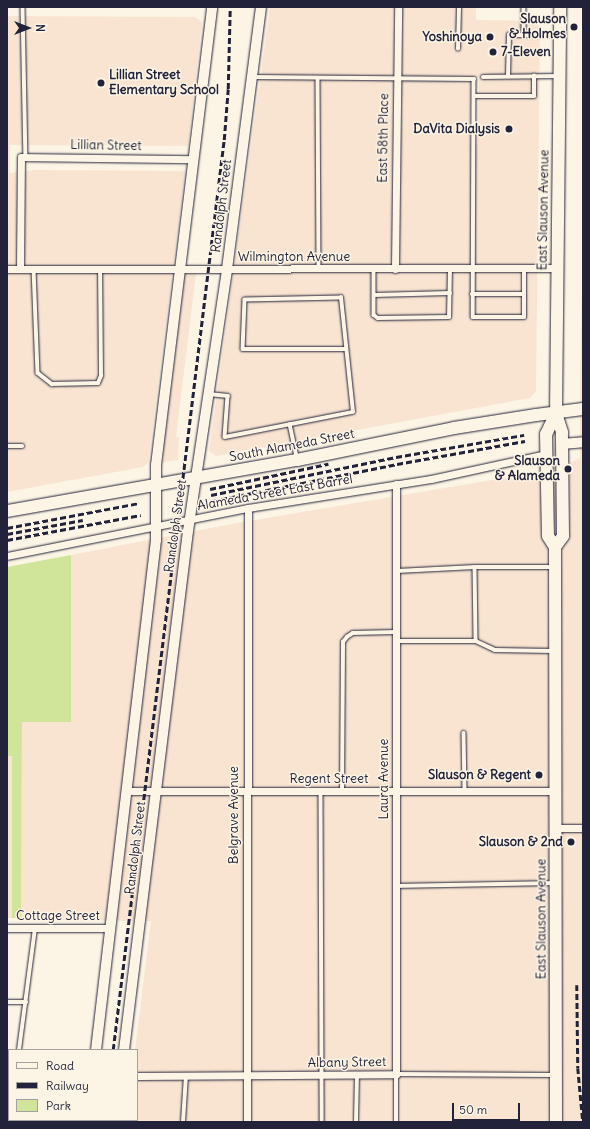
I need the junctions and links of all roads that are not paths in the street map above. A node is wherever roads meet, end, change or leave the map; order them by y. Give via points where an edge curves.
1 (23, 7) edge
2 (212, 7) edge
3 (260, 7) edge
4 (398, 7) edge
5 (458, 7) edge
6 (524, 7) edge
7 (560, 7) edge
8 (524, 34) junction
9 (560, 36) junction
10 (458, 49) dead end
11 (508, 76) junction
12 (534, 76) junction
13 (559, 76) junction
14 (483, 77) dead end
15 (252, 78) junction
16 (318, 78) junction
17 (397, 78) junction
18 (474, 96) junction
19 (23, 157) junction
20 (192, 159) junction
21 (450, 268) junction
22 (472, 268) junction
23 (524, 268) junction
24 (557, 268) junction
25 (7, 269) edge
26 (20, 269) junction
27 (34, 269) junction
28 (100, 269) junction
29 (180, 269) junction
30 (227, 269) junction
31 (319, 269) junction
32 (374, 269) junction
33 (395, 269) junction
34 (450, 293) junction
35 (472, 294) junction
36 (524, 294) junction
37 (374, 295) junction
38 (346, 349) junction
39 (208, 394) junction
40 (583, 409) edge
41 (556, 412) junction
42 (290, 424) junction
43 (583, 442) edge
44 (562, 444) junction
45 (7, 446) edge
46 (22, 446) dead end
47 (546, 454) junction
48 (297, 460) junction
49 (195, 478) junction
50 (396, 484) junction
51 (156, 485) junction
52 (248, 508) junction
53 (7, 511) edge
54 (189, 520) junction
55 (156, 527) junction
56 (555, 547) junction
57 (7, 556) edge
58 (475, 567) junction
59 (555, 567) junction
60 (396, 571) junction
61 (396, 632) junction
62 (396, 641) junction
63 (476, 641) junction
64 (556, 651) junction
65 (464, 733) dead end
66 (127, 791) junction
67 (156, 791) junction
68 (246, 791) junction
69 (321, 791) junction
70 (342, 791) junction
71 (396, 791) junction
72 (465, 791) junction
73 (556, 791) junction
74 (556, 828) junction
75 (583, 828) edge
76 (556, 883) junction
77 (395, 886) junction
78 (7, 928) edge
79 (36, 928) junction
80 (110, 928) junction
81 (7, 1002) edge
82 (26, 1002) junction
83 (19, 1049) edge
84 (96, 1049) edge
85 (124, 1049) edge
86 (396, 1074) junction
87 (556, 1075) junction
88 (138, 1076) edge
89 (186, 1076) junction
90 (247, 1076) junction
91 (322, 1076) junction
92 (357, 1076) junction
93 (183, 1122) edge
94 (247, 1122) edge
95 (322, 1122) edge
96 (356, 1122) edge
97 (396, 1122) edge
98 (556, 1122) edge

1 - 19 lane
2 - 20 street, Randolph Street
3 - 15 street, Randolph Street
4 - 17 street, East 58th Place
5 - 10 lane
6 - 8 lane
7 - 9 main road, East Slauson Avenue
8 - 9 lane
8 - 11 lane via 509,35
9 - 13 main road, East Slauson Avenue
11 - 12 lane
11 - 14 lane
12 - 13 lane
12 - 18 lane via 534,96
13 - 24 main road, East Slauson Avenue
15 - 16 lane
15 - 30 street, Randolph Street
16 - 17 lane
16 - 31 lane
17 - 18 lane via 474,79
17 - 33 street, East 58th Place
18 - 22 lane
19 - 20 street, Lillian Street
19 - 26 street
20 - 29 street, Randolph Street
21 - 22 street, Wilmington Avenue
21 - 33 street, Wilmington Avenue
21 - 34 lane
22 - 23 street, Wilmington Avenue
22 - 35 lane
23 - 24 street, Wilmington Avenue
23 - 36 lane
24 - 41 main road, East Slauson Avenue
25 - 26 street, Wilmington Avenue
26 - 27 street, Wilmington Avenue
27 - 28 street, Wilmington Avenue
27 - 28 lane via 38,373 52,384 98,383 101,376
28 - 29 street, Wilmington Avenue
29 - 30 street, Wilmington Avenue
29 - 51 street, Randolph Street via 156,465
30 - 31 street, Wilmington Avenue
30 - 39 street, Randolph Street
31 - 32 street, Wilmington Avenue
32 - 33 street, Wilmington Avenue
32 - 37 lane
34 - 37 lane
34 - 37 lane via 450,315 446,318 378,318 374,315
35 - 36 lane
35 - 36 lane via 473,317 524,317
38 - 38 lane via 341,298 245,300 243,349
38 - 42 lane via 353,412
39 - 42 lane via 228,396 225,437
39 - 49 street, Randolph Street
40 - 41 main road, South Alameda Street
41 - 44 main road, East Slauson Avenue via 562,432
41 - 47 main road, East Slauson Avenue via 546,434
41 - 48 main road, South Alameda Street via 454,428
42 - 48 lane
43 - 44 street
44 - 56 main road, East Slauson Avenue via 563,536
45 - 46 lane
47 - 50 street, Alameda Street East Barrel
47 - 56 main road, East Slauson Avenue via 548,536
48 - 49 main road, South Alameda Street
49 - 51 main road, South Alameda Street
49 - 54 street, Randolph Street
50 - 52 street, Alameda Street East Barrel
50 - 60 street, Laura Avenue
51 - 53 main road, South Alameda Street
51 - 55 street, Randolph Street
52 - 54 street, Alameda Street East Barrel
52 - 68 street, Belgrave Avenue
54 - 55 street, Alameda Street East Barrel
54 - 67 street, Randolph Street
55 - 57 street, Alameda Street East Barrel
55 - 66 street, Randolph Street
56 - 59 main road, East Slauson Avenue
58 - 59 lane
58 - 60 lane
58 - 63 lane
59 - 64 main road, East Slauson Avenue
60 - 61 street, Laura Avenue
61 - 62 street, Laura Avenue
61 - 70 lane via 353,632 343,642
62 - 63 lane
62 - 71 street, Laura Avenue
63 - 64 lane via 495,650
64 - 73 main road, East Slauson Avenue
65 - 72 lane
66 - 67 street, Regent Street
66 - 80 street, Randolph Street
67 - 68 street, Regent Street
67 - 85 street, Randolph Street
68 - 69 street, Regent Street
68 - 90 street, Belgrave Avenue
69 - 70 street, Regent Street
69 - 91 lane
70 - 71 street, Regent Street
71 - 72 street, Regent Street
71 - 77 street, Laura Avenue
72 - 73 street, Regent Street
73 - 74 main road, East Slauson Avenue
74 - 75 street
74 - 76 main road, East Slauson Avenue
76 - 77 lane
76 - 87 main road, East Slauson Avenue
77 - 86 street, Laura Avenue
78 - 79 street, Cottage Street
79 - 80 street, Cottage Street
79 - 82 lane
80 - 84 street, Randolph Street
81 - 82 lane
82 - 83 lane
86 - 87 lane, Albany Street
86 - 92 street, Albany Street
86 - 97 lane
87 - 98 main road, East Slauson Avenue
88 - 89 street, Albany Street
89 - 90 street, Albany Street
89 - 93 lane
90 - 91 street, Albany Street
90 - 94 street, Belgrave Avenue
91 - 92 street, Albany Street
91 - 95 lane
92 - 96 lane

